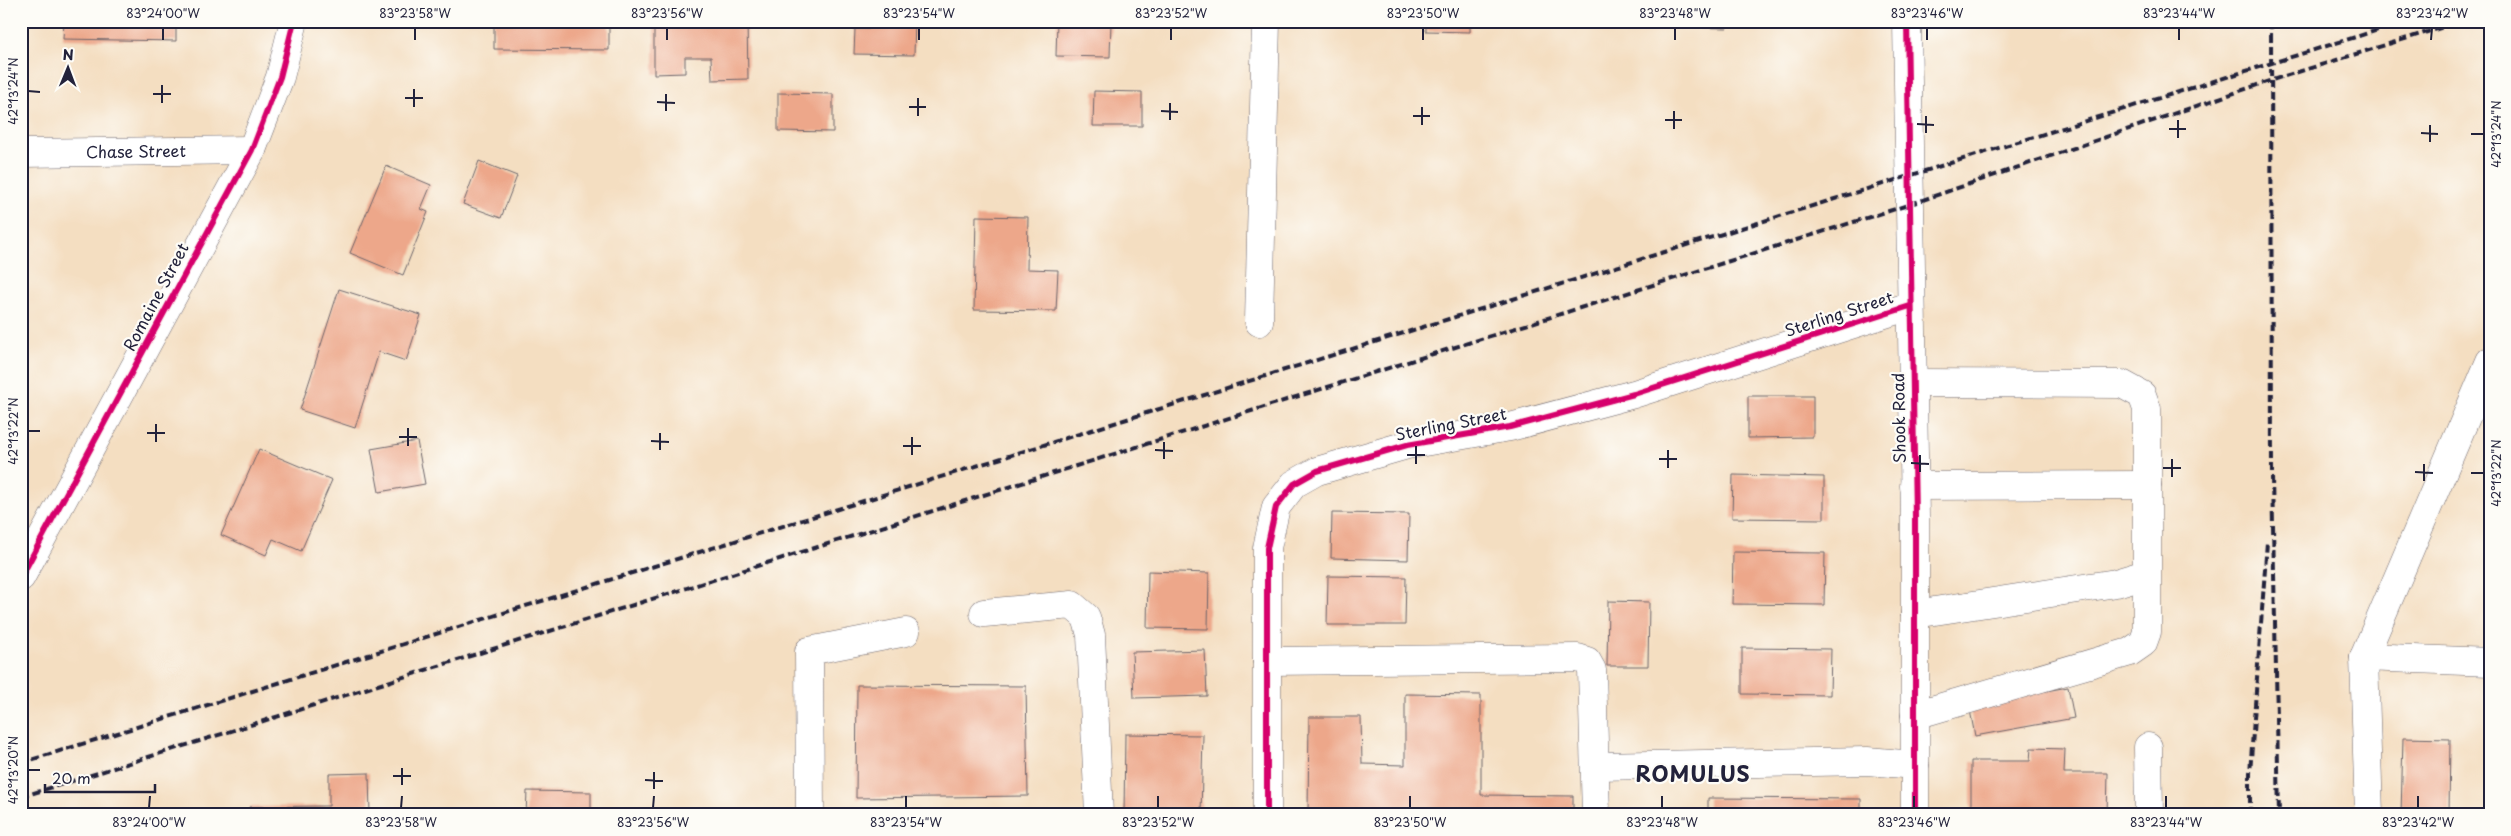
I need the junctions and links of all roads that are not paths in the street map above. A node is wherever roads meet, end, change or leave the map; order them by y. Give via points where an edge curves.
1 (294, 21) edge
2 (1266, 21) edge
3 (1907, 21) edge
4 (252, 150) junction
5 (21, 153) edge
6 (1910, 306) junction
7 (1259, 322) dead end
8 (2490, 361) edge
9 (1911, 383) junction
10 (2147, 485) junction
11 (1914, 486) junction
12 (2146, 574) junction
13 (21, 577) edge
14 (984, 613) dead end
15 (1915, 614) junction
16 (906, 632) dead end
17 (2364, 657) junction
18 (1267, 662) junction
19 (2490, 662) edge
20 (1915, 716) junction
21 (2148, 747) dead end
22 (1915, 765) junction
23 (1596, 766) junction
24 (810, 815) edge
25 (1099, 815) edge
26 (1267, 815) edge
27 (1596, 815) edge
28 (1915, 815) edge
29 (2149, 815) edge
30 (2369, 815) edge

1 - 4 street, Romaine Street via 280,76
2 - 7 street
3 - 6 street, Shook Road
4 - 5 street, Chase Street
4 - 13 street, Romaine Street
6 - 9 street, Shook Road
6 - 18 street, Sterling Street via 1634,394 1510,427 1406,445 1317,471 1294,484 1276,507 1267,548
8 - 17 street
9 - 10 street via 2122,384 2142,395 2147,410
9 - 11 street, Shook Road
10 - 11 street
10 - 12 street
11 - 15 street, Shook Road
12 - 15 street via 2116,583
12 - 20 street via 2147,632 2143,643 2130,652
14 - 25 street via 1072,605 1086,617 1091,635
15 - 20 street, Shook Road
16 - 24 street via 809,651
17 - 19 street
17 - 30 street
18 - 23 street via 1578,658 1588,661 1592,670
18 - 26 street, Sterling Street
20 - 22 street, Shook Road
21 - 29 street
22 - 23 street via 1867,761
22 - 28 street, Shook Road
23 - 27 street

